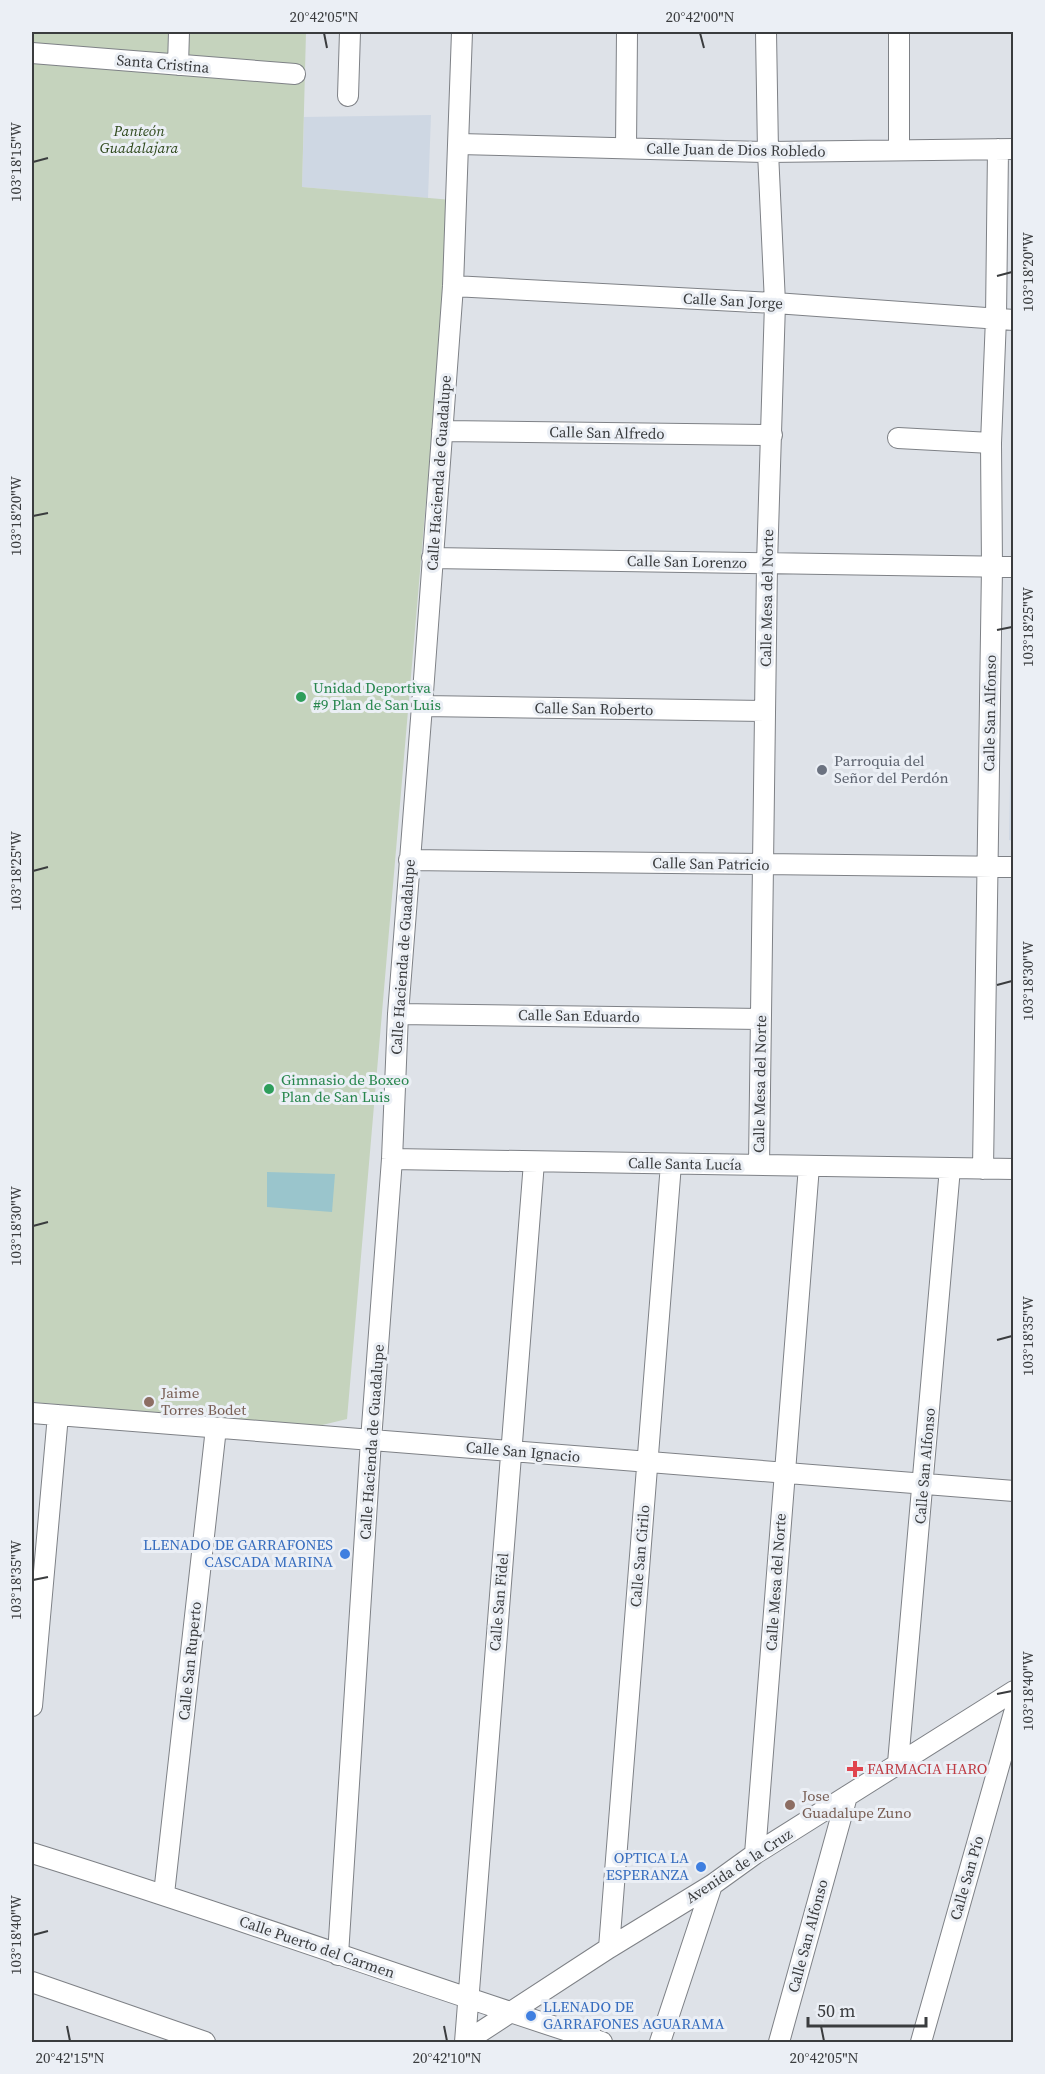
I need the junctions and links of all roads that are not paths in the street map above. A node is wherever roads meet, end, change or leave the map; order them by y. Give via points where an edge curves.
1 (179, 32) edge
2 (350, 32) edge
3 (462, 32) edge
4 (627, 32) edge
5 (766, 32) edge
6 (899, 32) edge
7 (32, 53) edge
8 (178, 65) junction
9 (295, 74) dead end
10 (348, 96) dead end
11 (459, 144) junction
12 (626, 148) junction
13 (1006, 149) edge
14 (899, 150) junction
15 (768, 152) junction
16 (453, 286) junction
17 (776, 303) junction
18 (1005, 319) edge
19 (442, 431) junction
20 (772, 435) junction
21 (898, 438) dead end
22 (992, 443) junction
23 (432, 558) junction
24 (767, 564) junction
25 (992, 567) junction
26 (1014, 567) edge
27 (422, 706) junction
28 (765, 711) junction
29 (409, 860) junction
30 (763, 865) junction
31 (988, 867) junction
32 (1014, 867) edge
33 (398, 1014) junction
34 (761, 1018) junction
35 (392, 1159) junction
36 (534, 1162) junction
37 (671, 1164) junction
38 (759, 1165) junction
39 (809, 1166) junction
40 (950, 1168) junction
41 (983, 1169) junction
42 (1014, 1169) edge
43 (32, 1413) edge
44 (58, 1416) junction
45 (216, 1428) junction
46 (371, 1440) junction
47 (511, 1451) junction
48 (647, 1462) junction
49 (785, 1473) junction
50 (924, 1484) junction
51 (1014, 1491) edge
52 (1014, 1690) edge
53 (32, 1706) edge
54 (1014, 1713) edge
55 (898, 1763) junction
56 (847, 1796) junction
57 (32, 1853) edge
58 (755, 1854) junction
59 (712, 1885) junction
60 (164, 1894) junction
61 (609, 1948) junction
62 (338, 1955) junction
63 (32, 1982) edge
64 (467, 1998) junction
65 (509, 2013) junction
66 (465, 2042) edge
67 (205, 2043) edge
68 (602, 2043) edge
69 (660, 2043) edge
70 (779, 2043) edge
71 (921, 2043) edge

1 - 8 street
2 - 10 street
3 - 11 street, Calle Hacienda de Guadalupe
4 - 12 street
5 - 15 street, Calle Mesa del Norte
6 - 14 street
7 - 8 street, Santa Cristina
8 - 9 street, Santa Cristina
11 - 12 street, Calle Juan de Dios Robledo
11 - 16 street, Calle Hacienda de Guadalupe
12 - 15 street, Calle Juan de Dios Robledo
13 - 14 street, Calle Juan de Dios Robledo
13 - 18 street, Calle San Alfonso
14 - 15 street, Calle Juan de Dios Robledo
15 - 17 street, Calle Mesa del Norte
16 - 17 street, Calle San Jorge
16 - 19 street, Calle Hacienda de Guadalupe
17 - 18 street, Calle San Jorge
17 - 20 street, Calle Mesa del Norte
18 - 22 street, Calle San Alfonso
19 - 20 street, Calle San Alfredo
19 - 23 street, Calle Hacienda de Guadalupe
20 - 24 street, Calle Mesa del Norte
21 - 22 street
22 - 25 street, Calle San Alfonso
23 - 24 street, Calle San Lorenzo
23 - 27 street, Calle Hacienda de Guadalupe
24 - 25 street, Calle San Lorenzo
24 - 28 street, Calle Mesa del Norte
25 - 26 street, Calle San Lorenzo
25 - 31 street, Calle San Alfonso
27 - 28 street, Calle San Roberto
27 - 29 street, Calle Hacienda de Guadalupe
28 - 30 street, Calle Mesa del Norte
29 - 30 street, Calle San Patricio
29 - 33 street, Calle Hacienda de Guadalupe
30 - 31 street, Calle San Patricio
30 - 34 street, Calle Mesa del Norte
31 - 32 street, Calle San Patricio
31 - 41 street, Calle San Alfonso
33 - 34 street, Calle San Eduardo
33 - 35 street, Calle Hacienda de Guadalupe
34 - 38 street, Calle Mesa del Norte
35 - 36 street, Calle Santa Lucía
35 - 46 street, Calle Hacienda de Guadalupe
36 - 37 street, Calle Santa Lucía
36 - 47 street, Calle San Fidel
37 - 38 street, Calle Santa Lucía
37 - 48 street, Calle San Cirilo
38 - 39 street, Calle Santa Lucía
39 - 40 street, Calle Santa Lucía
39 - 49 street, Calle Mesa del Norte
40 - 41 street, Calle Santa Lucía
40 - 50 street, Calle San Alfonso
41 - 42 street, Calle Santa Lucía
43 - 44 street, Calle San Ignacio
44 - 45 street, Calle San Ignacio
44 - 53 street
45 - 46 street, Calle San Ignacio
45 - 60 street, Calle San Ruperto
46 - 47 street, Calle San Ignacio
46 - 62 street, Calle Hacienda de Guadalupe
47 - 48 street, Calle San Ignacio
47 - 64 street, Calle San Fidel
48 - 49 street, Calle San Ignacio
48 - 61 street, Calle San Cirilo
49 - 50 street, Calle San Ignacio
49 - 58 street, Calle Mesa del Norte
50 - 51 street, Calle San Ignacio
50 - 55 street, Calle San Alfonso
52 - 55 street, Avenida de la Cruz
54 - 71 street, Calle San Pío
55 - 56 street, Avenida de la Cruz
56 - 58 street, Avenida de la Cruz
56 - 70 street, Calle San Alfonso
57 - 60 street, Calle Puerto del Carmen
58 - 59 street, Avenida de la Cruz
59 - 61 street, Avenida de la Cruz
59 - 69 street
60 - 62 street, Calle Puerto del Carmen
61 - 65 street, Avenida de la Cruz
62 - 64 street, Calle Puerto del Carmen
63 - 67 street
64 - 65 street, Calle Puerto del Carmen
64 - 66 street, Calle San Fidel
65 - 66 street, Avenida de la Cruz
65 - 68 street, Calle Puerto del Carmen

